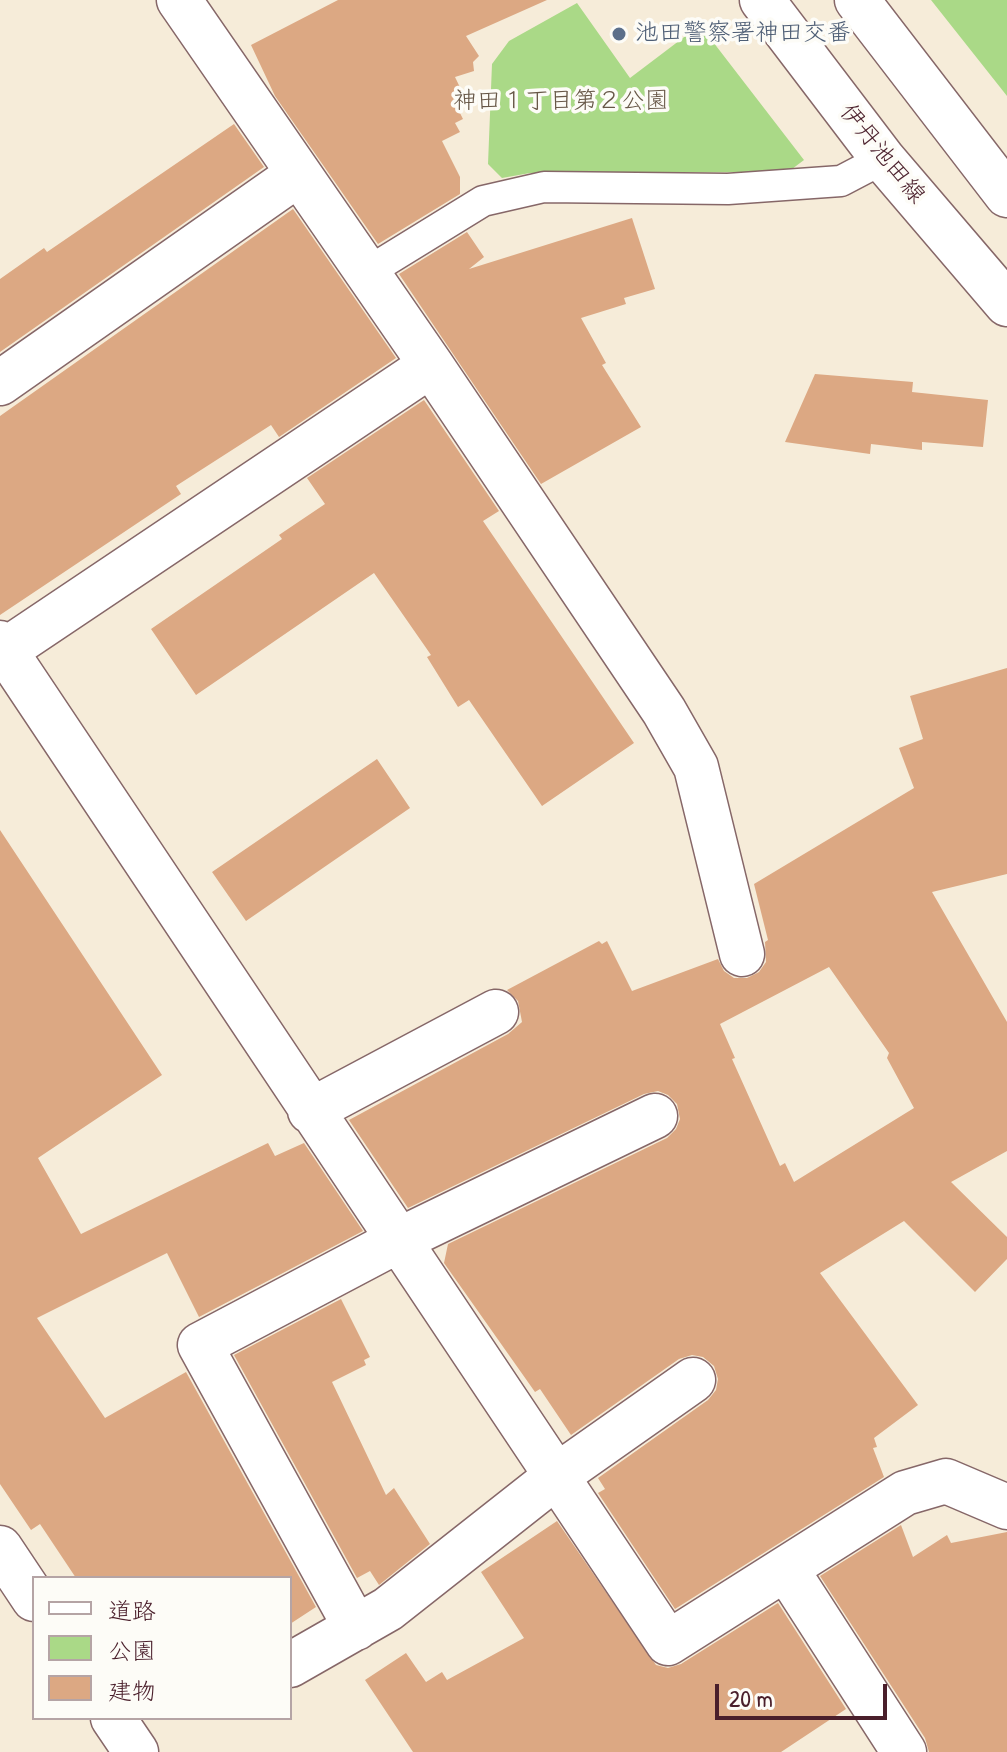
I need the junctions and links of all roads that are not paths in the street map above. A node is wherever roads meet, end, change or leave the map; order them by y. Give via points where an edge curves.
1 (179, 0) edge
2 (762, 0) edge
3 (857, 0) edge
4 (883, 159) junction
5 (297, 175) junction
6 (1007, 195) edge
7 (366, 273) junction
8 (1007, 304) edge
9 (431, 365) junction
10 (0, 383) edge
11 (2, 650) edge
12 (742, 954) dead end
13 (496, 1012) dead end
14 (310, 1111) junction
15 (655, 1116) dead end
16 (399, 1240) junction
17 (693, 1380) dead end
18 (558, 1475) junction
19 (1007, 1507) edge
20 (0, 1548) edge
21 (786, 1569) junction
22 (32, 1596) edge
23 (356, 1628) junction
24 (292, 1664) edge
25 (114, 1720) edge
26 (136, 1752) edge
27 (904, 1752) edge

1 - 5 street
2 - 4 street, 伊丹池田線
3 - 6 street
4 - 7 lane via 841,181 728,189 544,187 483,201
4 - 8 street, 伊丹池田線
5 - 7 street
5 - 10 street
7 - 9 street
9 - 11 street
9 - 12 street via 664,711 696,767
11 - 14 street
13 - 14 street
14 - 16 street
15 - 16 street
16 - 18 street
16 - 23 street via 200,1345
17 - 18 street
18 - 21 street via 668,1643
18 - 23 street via 388,1609
19 - 21 street via 946,1481 905,1493
20 - 22 street
21 - 27 street
23 - 24 street
25 - 26 street

